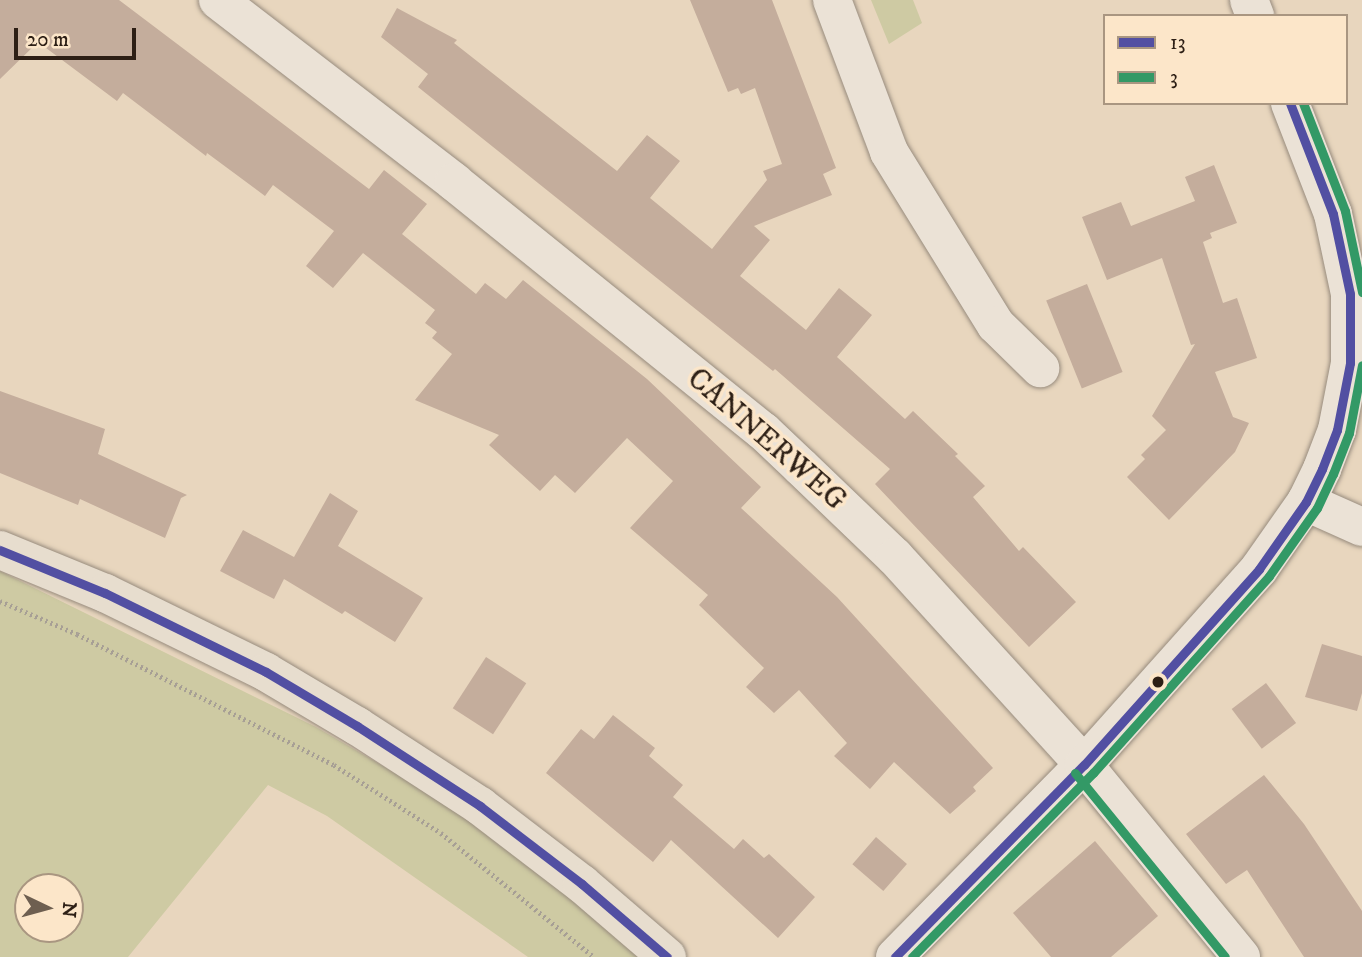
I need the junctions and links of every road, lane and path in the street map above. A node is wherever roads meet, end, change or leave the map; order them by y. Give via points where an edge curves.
1 (218, 0) edge
2 (832, 0) edge
3 (1291, 105) edge
4 (1040, 368) dead end
5 (1306, 502) junction
6 (1362, 527) edge
7 (0, 550) edge
8 (0, 601) edge
9 (1084, 765) junction
10 (594, 957) edge
11 (667, 957) edge
12 (895, 957) edge
13 (1241, 957) edge

1 - 9 street, CANNERWEG via 454,182 763,431 895,557
2 - 4 street via 889,152 996,325
3 - 5 street via 1333,214 1350,293 1352,329 1337,430
5 - 6 street
5 - 9 street via 1275,552
7 - 11 main road via 105,593 254,666 357,726 480,806
8 - 10 path via 77,634 334,765 441,834
9 - 12 street
9 - 13 street, CANNERWEG

